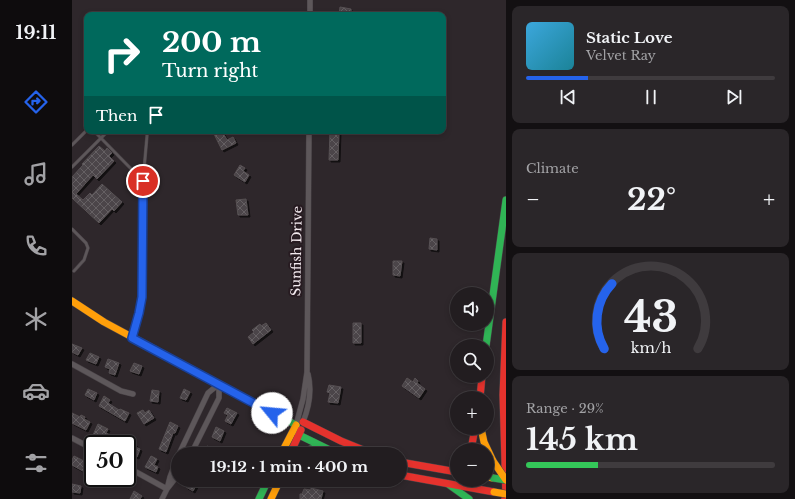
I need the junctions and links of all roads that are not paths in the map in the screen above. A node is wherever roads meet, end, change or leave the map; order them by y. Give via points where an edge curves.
1 (310, 0) edge
2 (310, 12) edge
3 (84, 133) edge
4 (97, 134) edge
5 (105, 134) edge
6 (147, 134) edge
7 (309, 134) edge
8 (101, 138) junction
9 (72, 145) edge
10 (72, 167) edge
11 (143, 181) junction
12 (506, 200) edge
13 (72, 229) edge
14 (74, 271) dead end
15 (72, 301) edge
16 (506, 322) edge
17 (132, 338) junction
18 (487, 339) edge
19 (72, 364) edge
20 (307, 372) junction
21 (219, 384) junction
22 (133, 394) dead end
23 (303, 422) junction
24 (296, 426) junction
25 (299, 435) junction
26 (482, 435) edge
27 (72, 438) edge
28 (84, 444) edge
29 (182, 447) edge
30 (194, 447) edge
31 (285, 447) edge
32 (293, 447) edge
33 (322, 447) edge
34 (356, 447) edge
35 (407, 463) edge
36 (450, 471) edge
37 (136, 473) edge
38 (171, 474) edge
39 (407, 476) edge
40 (494, 479) edge
41 (506, 481) edge
42 (171, 484) edge
43 (448, 484) junction
44 (265, 487) edge
45 (277, 487) edge
46 (167, 489) junction
47 (506, 494) edge
48 (506, 498) edge
49 (162, 499) edge
50 (259, 499) edge
51 (271, 499) edge
52 (469, 499) edge

1 - 2 street
3 - 9 lane
4 - 8 lane
5 - 8 lane
6 - 11 lane
7 - 20 street, Sunfish Drive
8 - 10 lane
8 - 11 lane
11 - 17 lane via 142,297
12 - 18 main road
13 - 14 lane via 88,248 84,260
15 - 17 main road
16 - 48 main road
17 - 21 main road
19 - 22 street via 121,391
20 - 23 street, Sunfish Drive via 310,382 309,397
20 - 24 street, Sunfish Drive via 304,399
21 - 24 main road
21 - 29 street via 208,393
21 - 30 street via 218,398
23 - 24 main road
23 - 25 main road, Sunfish Drive
23 - 34 main road
24 - 25 main road
24 - 31 main road
25 - 32 main road, Sunfish Drive
25 - 33 main road
26 - 41 main road, bridge via 492,461
27 - 28 street
35 - 36 main road
37 - 46 street
38 - 46 street
39 - 43 main road
40 - 41 main road, bridge
42 - 46 street
43 - 47 main road, bridge
43 - 52 main road
44 - 50 main road
45 - 51 main road
46 - 49 street

